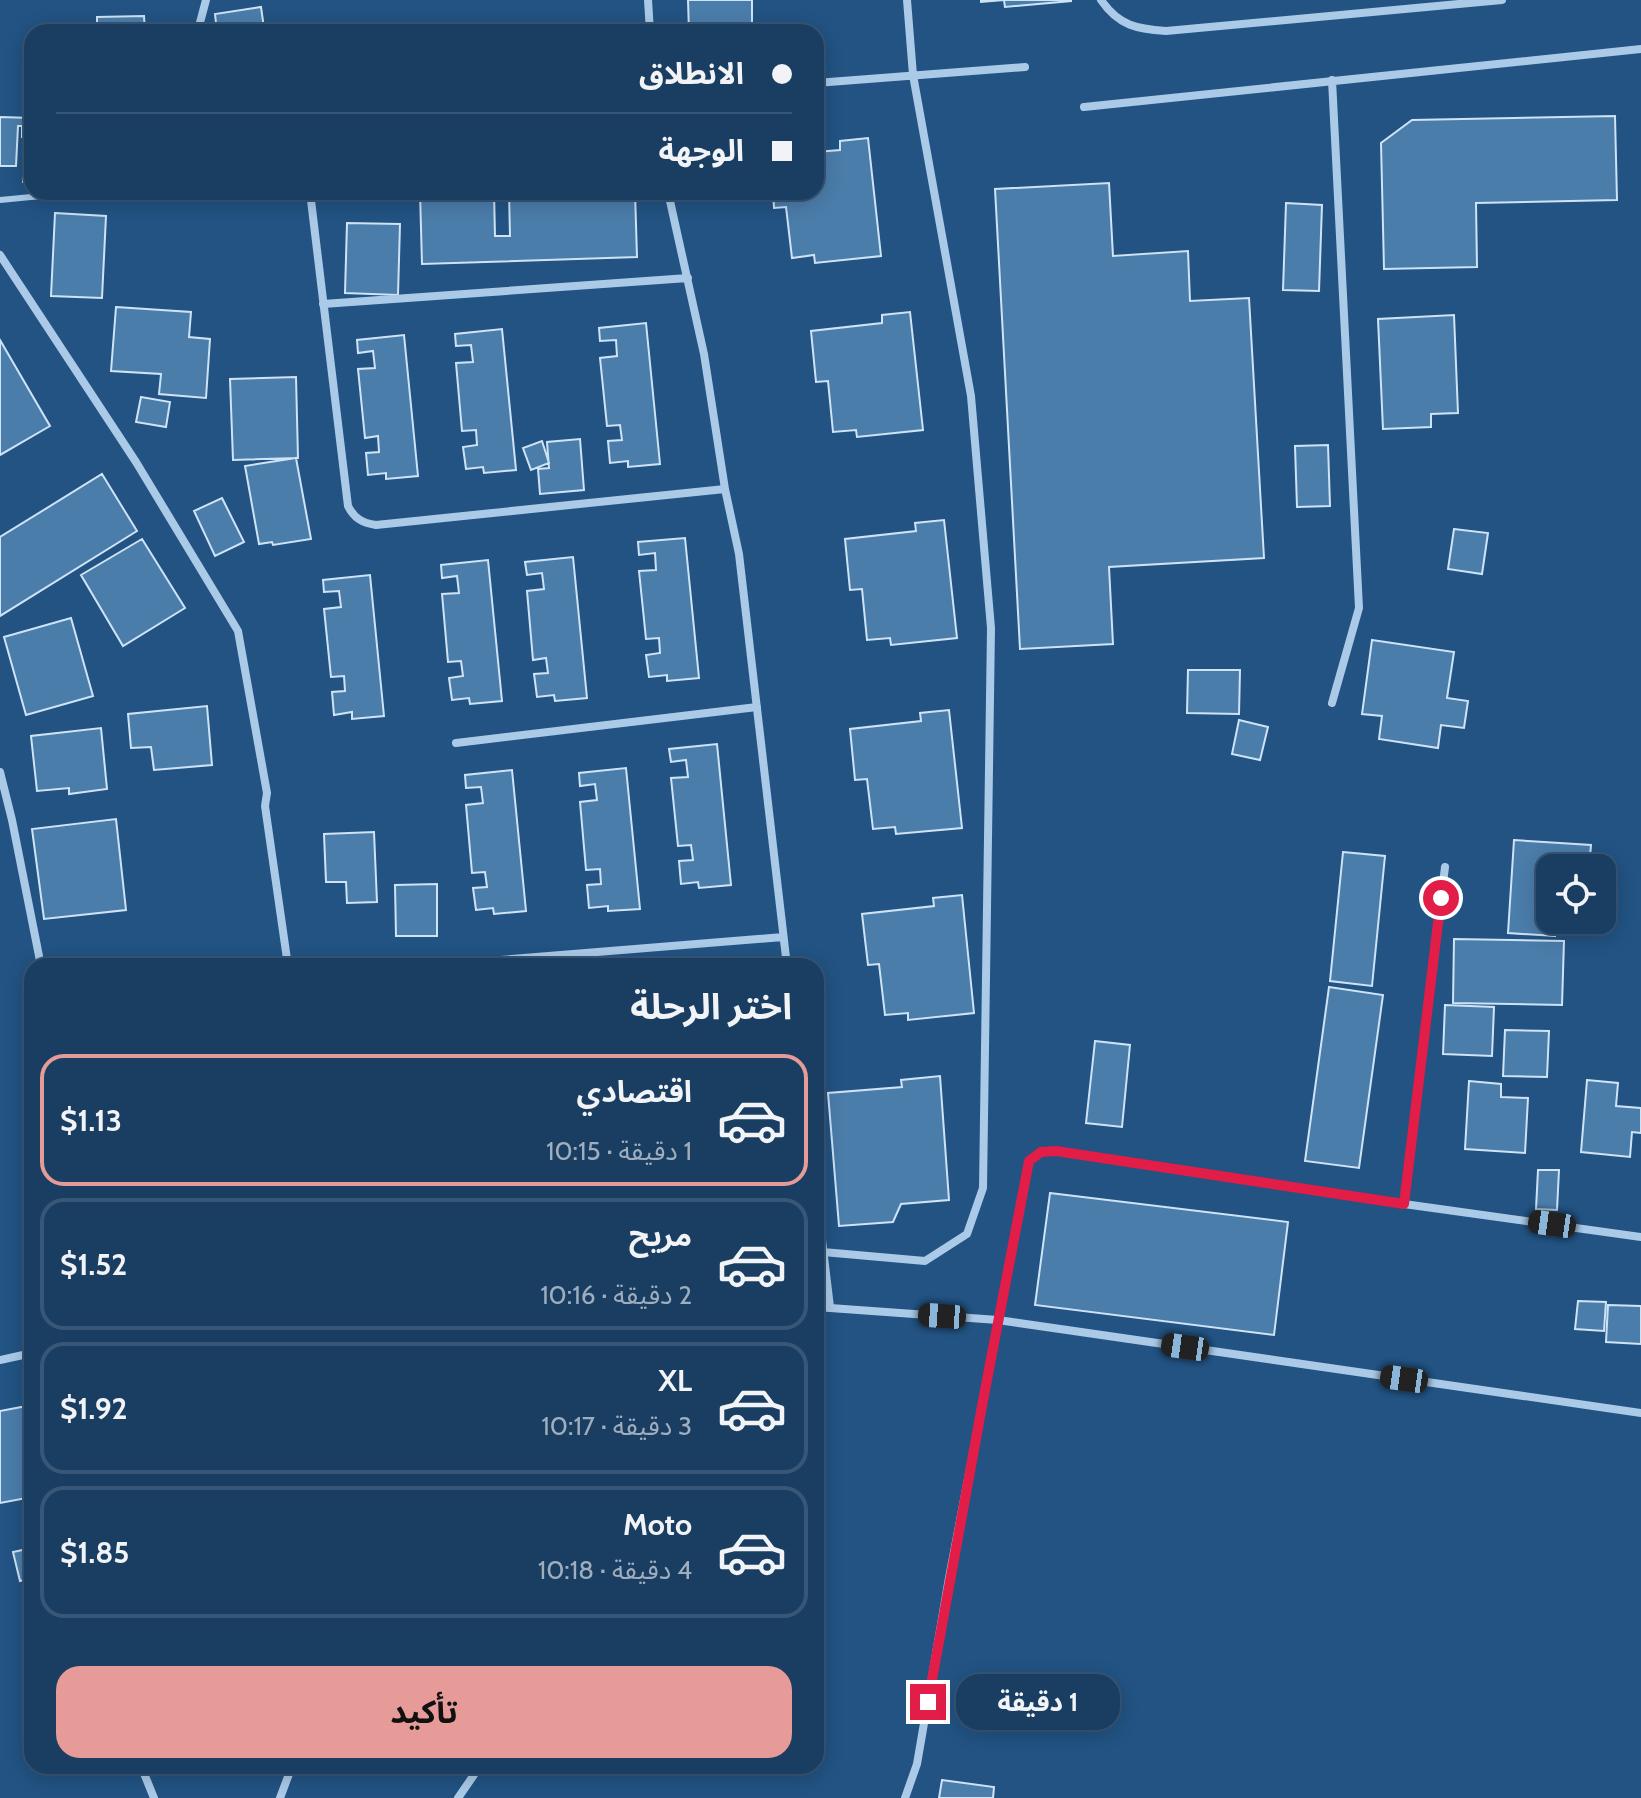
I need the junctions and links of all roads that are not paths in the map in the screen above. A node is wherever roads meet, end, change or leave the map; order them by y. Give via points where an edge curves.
1 (206, 0) edge
2 (648, 0) edge
3 (907, 0) edge
4 (1101, 0) edge
5 (1502, 0) edge
6 (200, 24) edge
7 (650, 24) edge
8 (1641, 49) edge
9 (1025, 67) dead end
10 (913, 75) junction
11 (1332, 80) junction
12 (824, 82) edge
13 (1084, 107) dead end
14 (24, 198) edge
15 (0, 200) edge
16 (311, 200) edge
17 (670, 200) edge
18 (0, 255) edge
19 (688, 278) junction
20 (323, 304) junction
21 (725, 489) junction
22 (1332, 703) dead end
23 (757, 707) junction
24 (456, 743) dead end
25 (0, 772) edge
26 (1445, 867) dead end
27 (783, 937) junction
28 (39, 958) edge
29 (287, 958) edge
30 (524, 958) edge
31 (786, 958) edge
32 (1404, 1204) junction
33 (1641, 1237) edge
34 (824, 1252) edge
35 (824, 1260) edge
36 (824, 1307) edge
37 (830, 1307) junction
38 (998, 1320) junction
39 (24, 1355) edge
40 (0, 1360) edge
41 (1641, 1416) edge
42 (144, 1774) edge
43 (289, 1774) edge
44 (474, 1774) edge
45 (154, 1798) edge
46 (280, 1798) edge
47 (458, 1798) edge
48 (905, 1798) edge

1 - 6 street
2 - 7 street
3 - 10 street
4 - 5 street via 1126,24 1166,31
8 - 11 street
9 - 10 street
10 - 12 street
10 - 34 street via 971,396 991,628 983,1188 967,1234 925,1261
11 - 13 street
11 - 22 street via 1359,608
14 - 15 lane
16 - 20 street
17 - 19 street
18 - 29 street via 136,462 238,631 267,793
19 - 20 street
19 - 21 street
20 - 21 street via 348,506 367,524
21 - 23 street via 739,554
23 - 24 street
23 - 27 street
25 - 28 street
26 - 32 street
27 - 30 street
27 - 31 street
32 - 33 street
32 - 38 street via 1041,1152 1029,1161
35 - 37 street
36 - 37 street
37 - 38 street
38 - 41 street
38 - 48 street via 917,1764
39 - 40 street
42 - 45 street
43 - 46 street
44 - 47 street

